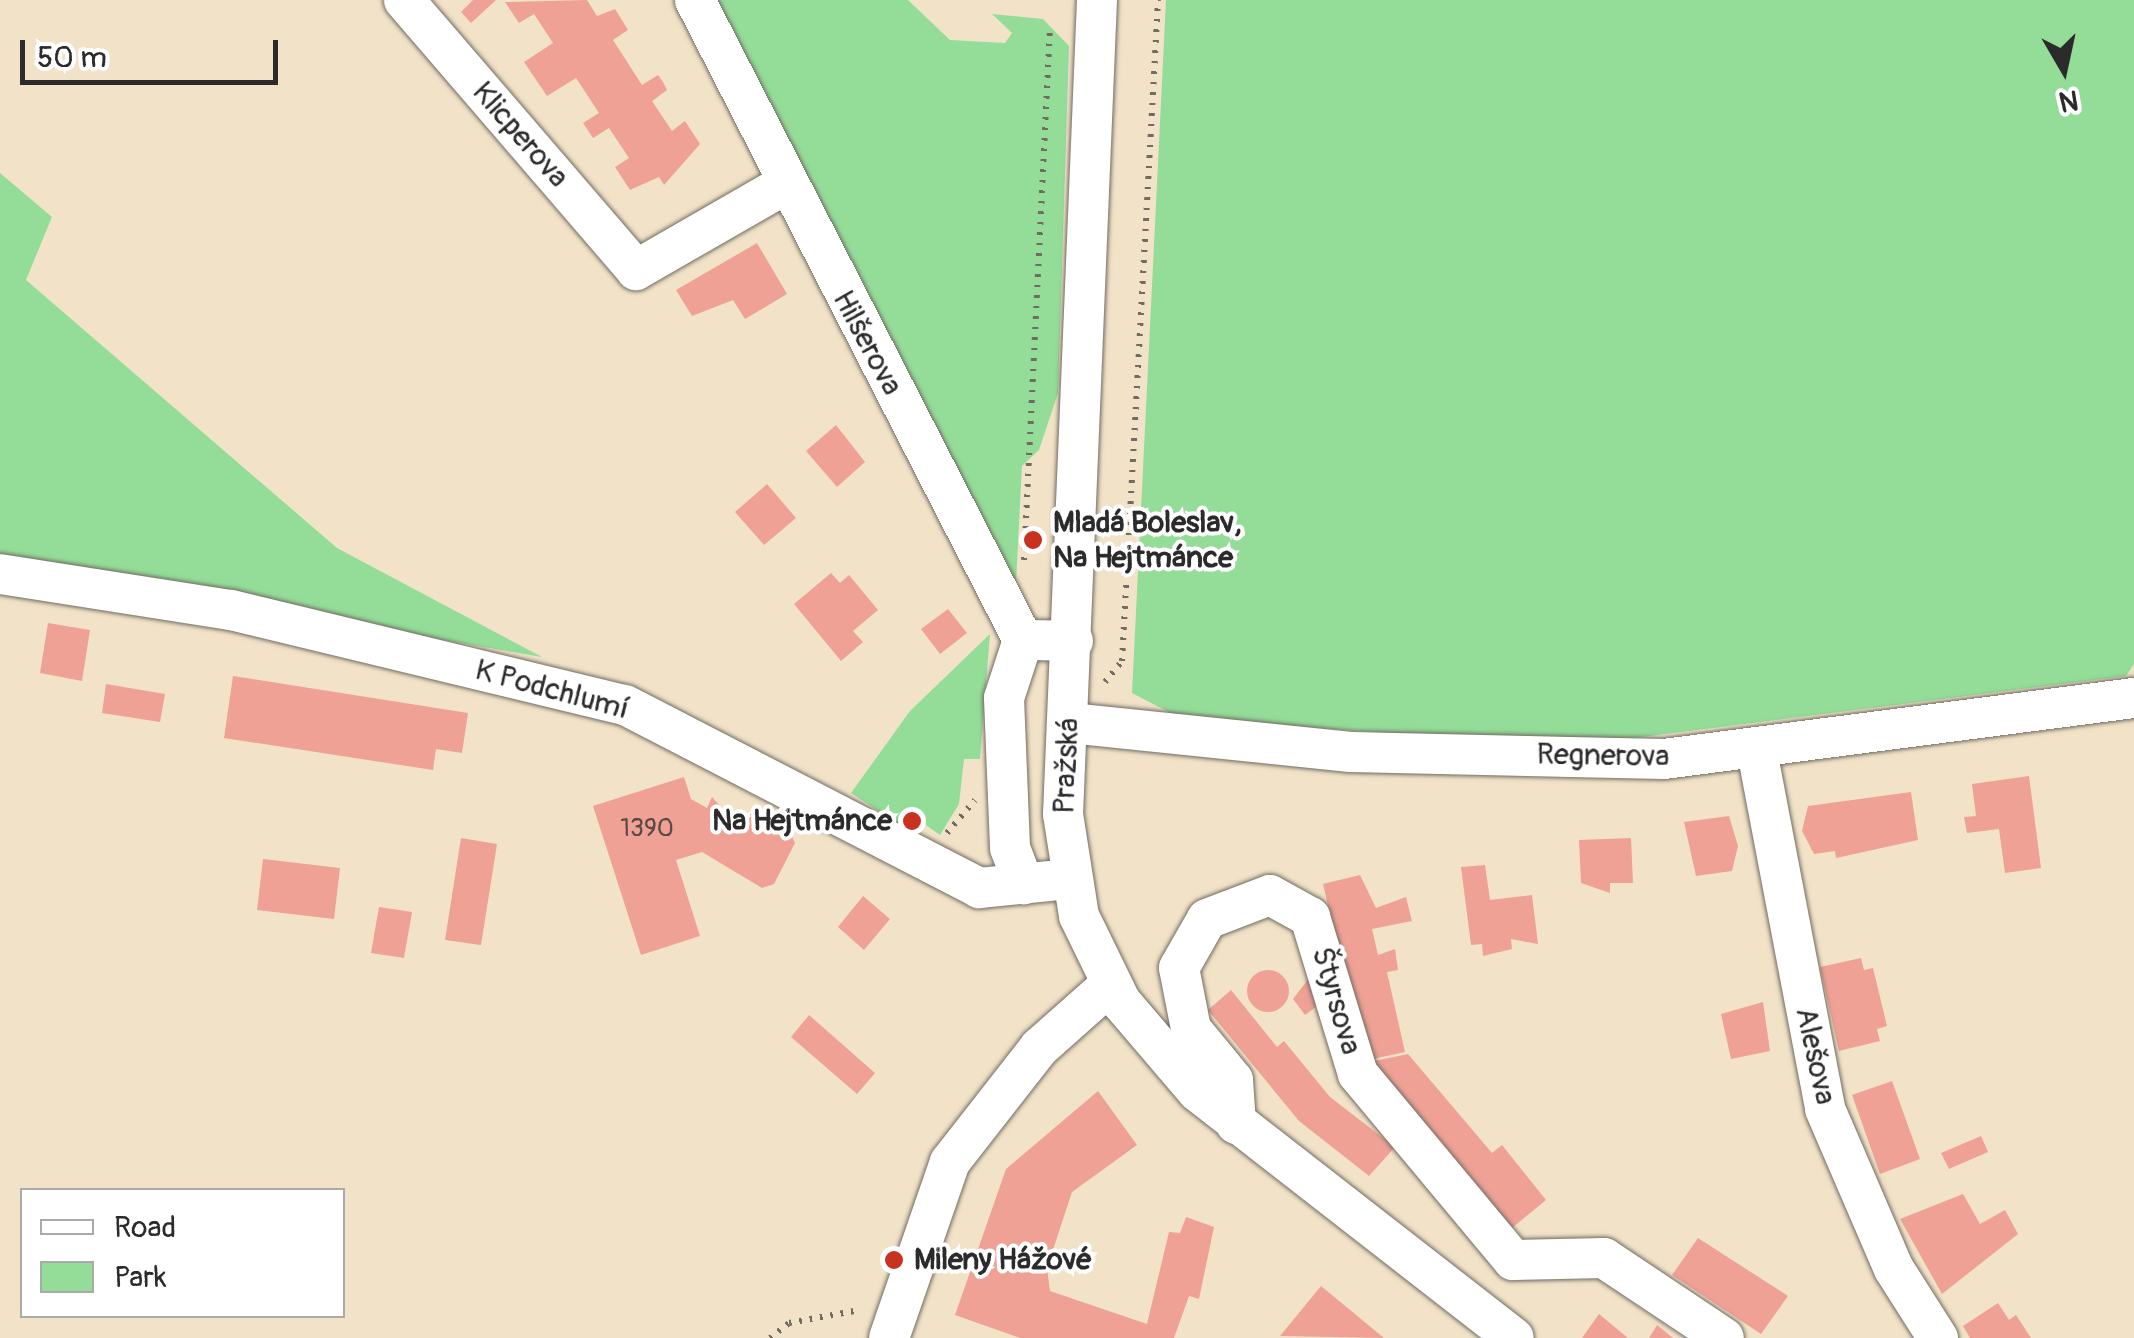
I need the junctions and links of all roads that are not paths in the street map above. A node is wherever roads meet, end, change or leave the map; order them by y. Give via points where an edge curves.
1 (404, 0) edge
2 (694, 0) edge
3 (1097, 0) edge
4 (784, 185) junction
5 (0, 574) edge
6 (1023, 640) junction
7 (1072, 641) junction
8 (2134, 698) edge
9 (1070, 723) junction
10 (1757, 751) junction
11 (1069, 879) junction
12 (1024, 884) junction
13 (1110, 984) junction
14 (1236, 1124) junction
15 (895, 1320) edge
16 (1514, 1338) edge
17 (1724, 1338) edge
18 (1938, 1338) edge

1 - 4 street, Klicperova via 636,270
2 - 4 street, Hilšerova
3 - 7 street, Pražská
4 - 6 street, Hilšerova
5 - 12 street, K Podchlumí via 232,610 625,705 979,888
6 - 7 street
6 - 12 street via 1004,698 1010,848
7 - 9 street, Pražská
8 - 10 street, Regnerova
9 - 10 street, Regnerova via 1350,752 1664,759
9 - 11 street, Pražská
10 - 18 street, Alešova via 1825,1109 1894,1269
11 - 12 street, K Podchlumí
11 - 13 street, Pražská
13 - 14 street, Pražská via 1164,1056
13 - 15 street via 1040,1048 950,1162
14 - 16 street, Pražská
14 - 17 street, Štyrsova via 1233,1080 1191,1029 1179,968 1207,919 1270,895 1310,918 1358,1074 1513,1260 1604,1258

